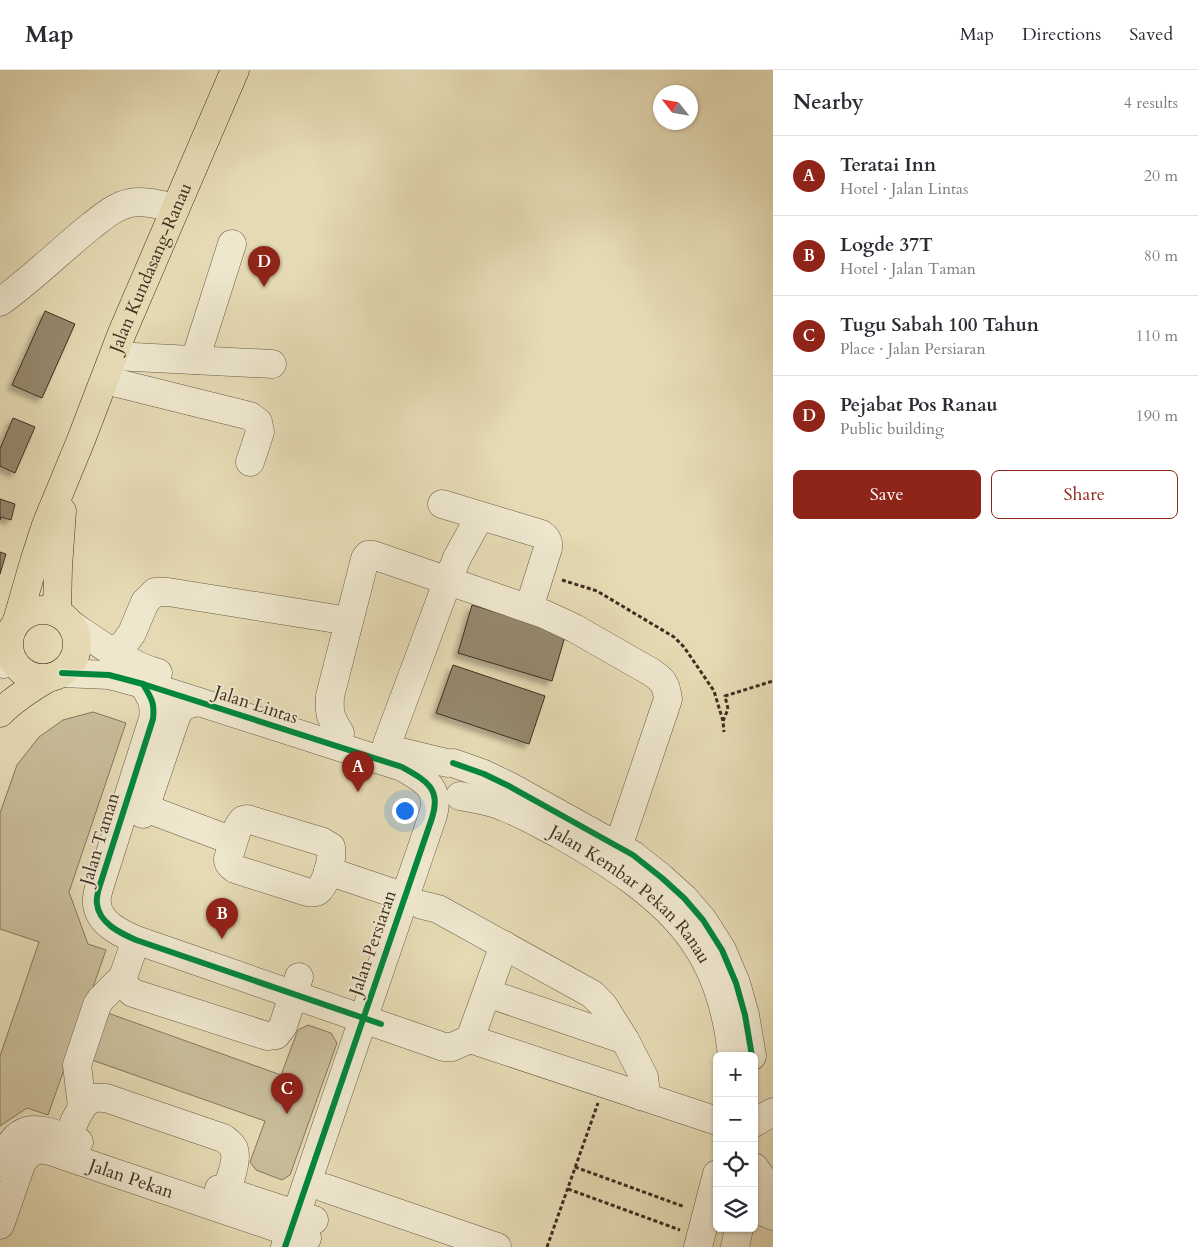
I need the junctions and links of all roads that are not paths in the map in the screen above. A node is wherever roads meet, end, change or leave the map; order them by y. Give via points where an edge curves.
1 (235, 70) edge
2 (175, 208) junction
3 (232, 244) dead end
4 (0, 302) edge
5 (195, 360) junction
6 (272, 364) dead end
7 (110, 368) junction
8 (250, 462) dead end
9 (70, 468) junction
10 (442, 504) dead end
11 (480, 516) junction
12 (448, 580) junction
13 (529, 608) junction
14 (64, 619) junction
15 (17, 621) junction
16 (349, 621) junction
17 (112, 652) junction
18 (3, 662) edge
19 (55, 676) junction
20 (143, 684) junction
21 (330, 696) junction
22 (198, 702) junction
23 (0, 713) edge
24 (304, 721) junction
25 (340, 733) junction
26 (379, 743) junction
27 (450, 763) junction
28 (449, 795) junction
29 (540, 802) junction
30 (136, 805) junction
31 (233, 841) junction
32 (618, 847) junction
33 (328, 871) junction
34 (414, 901) junction
35 (136, 940) junction
36 (504, 945) junction
37 (123, 977) junction
38 (297, 985) junction
39 (486, 993) junction
40 (375, 1013) junction
41 (470, 1039) junction
42 (625, 1040) junction
43 (732, 1052) edge
44 (751, 1052) edge
45 (641, 1096) junction
46 (82, 1107) junction
47 (773, 1112) edge
48 (713, 1120) edge
49 (758, 1121) edge
50 (65, 1147) junction
51 (0, 1167) edge
52 (758, 1173) edge
53 (714, 1187) edge
54 (325, 1188) junction
55 (222, 1200) junction
56 (773, 1216) edge
57 (0, 1225) edge
58 (738, 1232) edge
59 (300, 1233) edge
60 (702, 1233) edge
61 (429, 1236) edge
62 (460, 1241) edge
63 (497, 1247) edge
64 (736, 1247) edge

1 - 2 highway, Jalan Kundasang-Ranau
2 - 4 street via 138,202 118,207 84,231
2 - 7 highway, Jalan Kundasang-Ranau
3 - 5 street
5 - 6 street
5 - 7 street
7 - 8 street via 250,416 258,422 260,432
7 - 9 highway, Jalan Kundasang-Ranau
9 - 14 highway, Jalan Kundasang-Ranau via 61,520
9 - 15 highway, Jalan Kundasang-Ranau via 46,525
10 - 11 street
11 - 12 street
11 - 13 street via 541,534 549,542
12 - 13 street
12 - 16 street via 368,555
12 - 26 street
13 - 32 street via 574,628 651,672 667,687 668,699
14 - 15 highway via 46,610 35,610
14 - 17 street, Jalan Lintas
14 - 19 highway via 76,635 77,646 70,666
15 - 18 highway
16 - 17 street via 155,592 145,602 132,633
16 - 21 street
17 - 24 street, Jalan Lintas via 140,667
18 - 19 highway via 11,658 17,668 37,678
19 - 20 street, Jalan Lintas via 109,675
19 - 23 highway via 32,688
20 - 22 street, Jalan Lintas
20 - 30 street, Jalan Taman via 154,707
21 - 24 street via 316,714
21 - 25 street via 329,709
22 - 28 street, Jalan Lintas via 402,767
22 - 30 street, Jalan Taman via 180,709
24 - 25 street, Jalan Lintas
25 - 26 street, Jalan Lintas
26 - 27 street, Jalan Lintas via 400,752
26 - 29 street via 432,743 514,774
27 - 28 street, Jalan Persiaran via 463,770 467,780 466,786
27 - 29 street, Jalan Kembar Pekan Ranau via 484,774
28 - 34 street, Jalan Persiaran via 435,809
28 - 43 street, Jalan Kembar Pekan Ranau via 503,806 541,825 588,850 664,906 694,942 710,969 722,998
29 - 32 street, Jalan Kembar Pekan Ranau
30 - 31 street
30 - 35 street, Jalan Taman via 99,888 97,904 110,926
30 - 38 street, Jalan Taman via 117,888 116,898 122,913 129,919
31 - 33 street via 243,820 261,822 327,844 332,853
31 - 33 street via 228,863 235,869 308,892 321,888
32 - 44 street, Jalan Kembar Pekan Ranau via 662,878 703,920 722,950 736,983
33 - 34 street
34 - 36 street via 438,909
34 - 40 street, Jalan Persiaran
35 - 37 street
35 - 38 street, Jalan Taman
36 - 39 street
36 - 42 street via 592,994 603,1005
37 - 38 street via 125,986 134,993 267,1036 276,1035 283,1026
37 - 46 street via 97,1005 76,1065
38 - 40 street, Jalan Taman
39 - 41 street
39 - 42 street
40 - 41 street, Jalan Taman via 444,1047
40 - 54 street, Jalan Persiaran
40 - 59 street, Jalan Persiaran
41 - 45 street
42 - 45 street via 644,1076
45 - 48 street
46 - 50 street
46 - 55 street via 89,1100 106,1098 223,1138 234,1147 236,1155
47 - 49 street
50 - 51 street, Jalan Pekan via 42,1130 21,1133 6,1151
50 - 55 street, Jalan Pekan
50 - 57 street, Jalan Pekan via 27,1155
52 - 56 street via 765,1188 763,1210
53 - 60 street
54 - 59 street, Jalan Persiaran
54 - 61 street
55 - 59 street, Jalan Pekan
58 - 64 street
61 - 62 street
62 - 63 street

